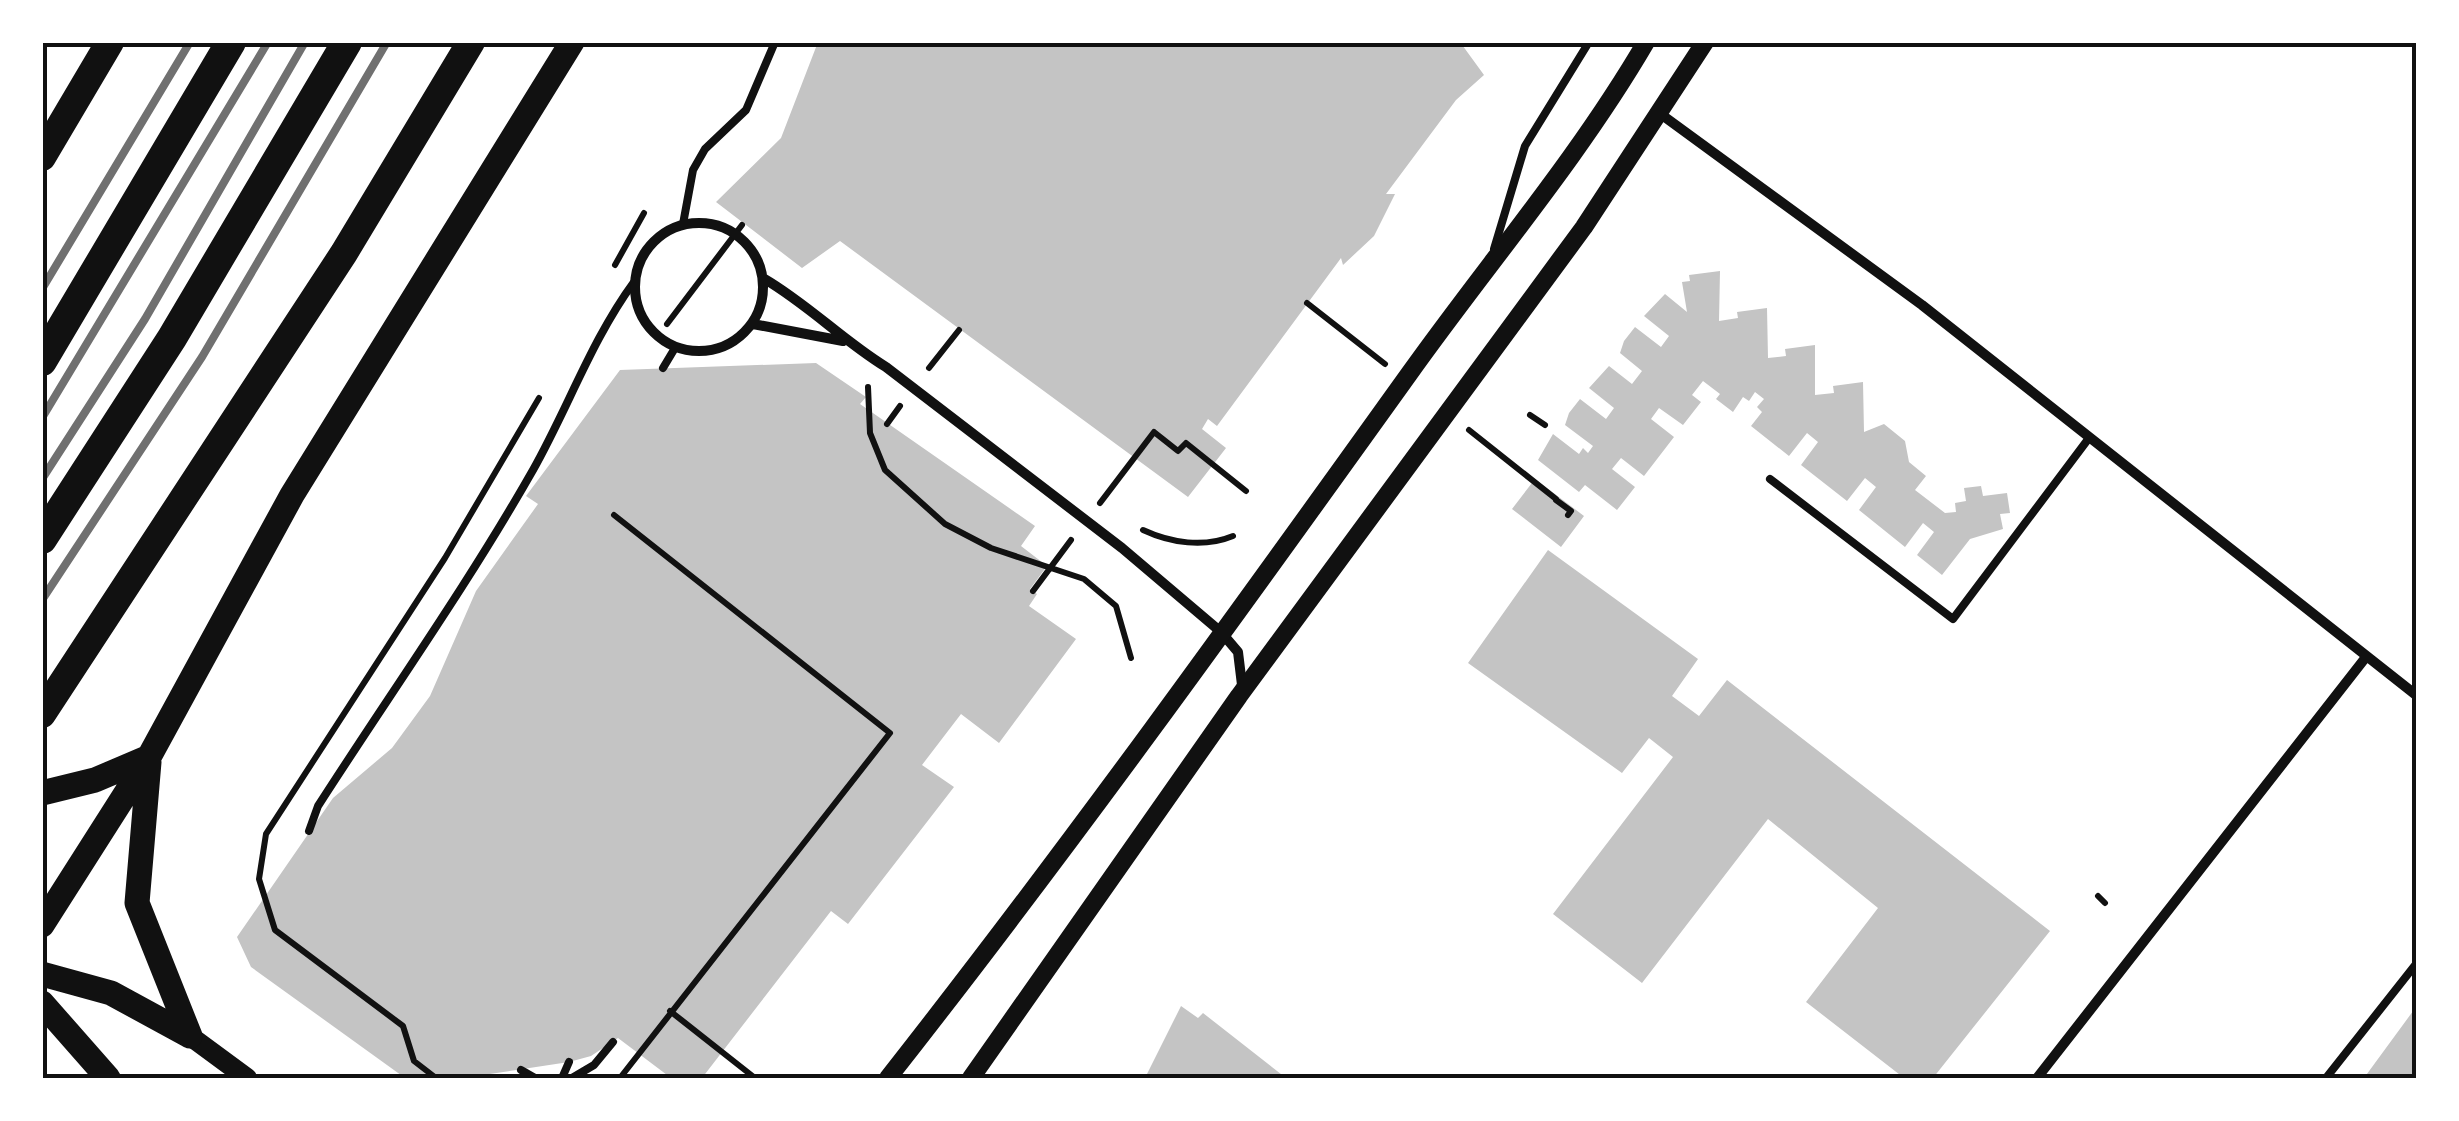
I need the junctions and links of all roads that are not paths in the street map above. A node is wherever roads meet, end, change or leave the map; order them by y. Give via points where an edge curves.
1 (110, 42) edge
2 (231, 42) edge
3 (347, 42) edge
4 (471, 42) edge
5 (572, 42) edge
6 (775, 42) edge
7 (1588, 42) edge
8 (1646, 42) edge
9 (1705, 42) edge
10 (1662, 114) junction
11 (42, 156) edge
12 (683, 224) junction
13 (1492, 258) junction
14 (763, 278) junction
15 (634, 282) junction
16 (753, 324) junction
17 (844, 341) junction
18 (676, 348) junction
19 (42, 362) edge
20 (663, 368) dead end
21 (2089, 438) junction
22 (1770, 479) dead end
23 (42, 539) edge
24 (1221, 632) junction
25 (2366, 657) junction
26 (2416, 695) edge
27 (1239, 696) junction
28 (42, 714) edge
29 (149, 756) junction
30 (42, 794) edge
31 (309, 831) dead end
32 (42, 925) edge
33 (2416, 964) edge
34 (42, 974) edge
35 (42, 1004) edge
36 (190, 1036) junction
37 (613, 1042) dead end
38 (569, 1062) dead end
39 (520, 1070) dead end
40 (108, 1078) edge
41 (247, 1078) edge
42 (535, 1078) edge
43 (562, 1078) edge
44 (572, 1078) edge
45 (888, 1078) edge
46 (971, 1078) edge
47 (2038, 1078) edge
48 (2326, 1078) edge

1 - 11 highway
2 - 19 highway
3 - 23 highway via 172,338
4 - 28 highway via 344,253
5 - 29 main road via 292,495
6 - 12 lane via 746,110 705,148 693,170
7 - 13 lane via 1525,146
8 - 13 street via 1562,170
9 - 10 street
10 - 21 street via 1922,305
10 - 27 street
12 - 14 street via 734,232 750,247
12 - 15 street via 651,244
13 - 24 street
14 - 16 street
14 - 17 street via 823,317
15 - 18 street via 644,322
15 - 31 lane via 469,578 318,806
16 - 17 street
16 - 18 street via 716,350
17 - 24 street via 1106,536
18 - 20 lane
21 - 22 lane via 1953,618
21 - 25 street
24 - 27 street via 1242,666
24 - 45 street
25 - 26 street
25 - 47 street
27 - 46 street
29 - 30 main road
29 - 32 main road
29 - 36 main road via 137,903
33 - 48 lane
34 - 36 main road via 111,993
35 - 40 main road
36 - 41 main road
37 - 44 lane
38 - 43 lane
39 - 42 lane

